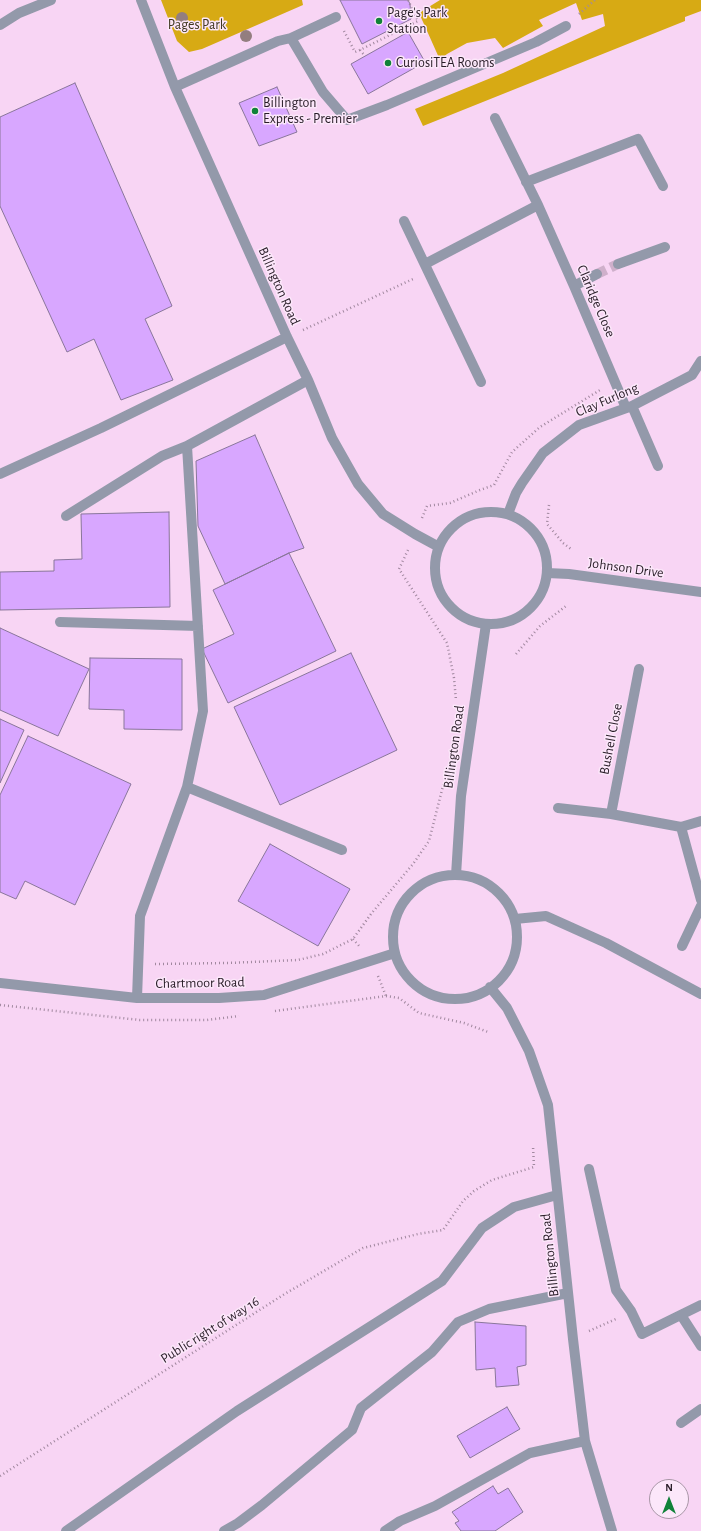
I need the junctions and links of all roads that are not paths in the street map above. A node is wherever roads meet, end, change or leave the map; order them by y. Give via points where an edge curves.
1 (51, 0) edge
2 (141, 0) edge
3 (336, 16) road end
4 (0, 26) edge
5 (566, 26) road end
6 (291, 38) junction
7 (175, 87) junction
8 (495, 118) dead end
9 (526, 182) junction
10 (663, 186) dead end
11 (538, 205) junction
12 (404, 221) dead end
13 (665, 247) dead end
14 (424, 264) junction
15 (618, 264) tunnel mouth
16 (597, 274) tunnel mouth
17 (574, 286) junction
18 (287, 337) junction
19 (701, 361) edge
20 (308, 380) junction
21 (481, 382) dead end
22 (629, 407) junction
23 (188, 446) junction
24 (658, 466) dead end
25 (0, 474) edge
26 (508, 514) junction
27 (66, 516) dead end
28 (439, 547) junction
29 (547, 573) junction
30 (701, 592) edge
31 (60, 622) dead end
32 (486, 624) junction
33 (198, 626) junction
34 (639, 669) dead end
35 (188, 787) junction
36 (558, 808) dead end
37 (611, 814) junction
38 (701, 822) edge
39 (681, 826) junction
40 (342, 850) dead end
41 (456, 875) junction
42 (701, 900) edge
43 (701, 906) edge
44 (515, 919) junction
45 (682, 946) dead end
46 (395, 953) junction
47 (0, 983) edge
48 (490, 987) junction
49 (701, 994) edge
50 (138, 998) junction
51 (588, 1169) dead end
52 (557, 1196) junction
53 (568, 1293) junction
54 (701, 1305) edge
55 (681, 1314) junction
56 (701, 1346) edge
57 (701, 1409) edge
58 (681, 1423) dead end
59 (585, 1441) junction
60 (66, 1531) edge
61 (224, 1531) edge
62 (386, 1531) edge
63 (612, 1531) edge

1 - 4 street via 19,13
2 - 7 street, Billington Road
3 - 6 street
5 - 6 street via 529,46 347,120 323,92
6 - 7 street via 278,41
7 - 18 street, Billington Road
8 - 9 street, Claridge Close
9 - 10 street via 638,139
9 - 11 street, Claridge Close
11 - 14 street
11 - 17 street, Claridge Close
12 - 14 street
13 - 15 street
14 - 21 street
16 - 17 street
17 - 22 street, Claridge Close via 615,382
18 - 20 street, Billington Road
18 - 25 street
19 - 22 street, Clay Furlong via 692,375
20 - 23 street
20 - 28 street, Billington Road via 332,438 358,484 383,514
22 - 24 street, Claridge Close
22 - 26 street, Clay Furlong via 579,425 543,453 516,493
23 - 27 street via 162,456
23 - 33 street
26 - 28 street via 475,514 460,521 448,532
26 - 29 street via 524,523 537,536 545,552
28 - 32 street via 435,563 437,581 443,597 454,610 469,619
29 - 30 street, Johnson Drive
29 - 32 street via 543,590 520,616 504,622
31 - 33 street
32 - 41 street, Billington Road via 461,796
33 - 35 street via 203,711
34 - 37 street, Bushell Close
35 - 40 street
35 - 50 street via 140,916
36 - 37 street
37 - 39 street
38 - 39 street
39 - 42 street
41 - 44 street via 475,878 492,887 507,904
41 - 46 street via 434,878 414,889 400,906 392,926
43 - 45 street
44 - 48 street via 517,939 514,958 504,975
44 - 49 street via 546,916 606,943
46 - 48 street via 418,988 441,998 467,999
46 - 50 street, Chartmoor Road via 264,995
47 - 50 street, Chartmoor Road
48 - 52 street, Billington Road via 506,1008 529,1051 548,1105
51 - 55 street via 616,1290 631,1311 642,1334
52 - 53 street, Billington Road
52 - 60 street via 514,1207 482,1228 442,1281 237,1411
53 - 59 street, Billington Road
53 - 61 street via 489,1309 458,1322 432,1352 360,1408 352,1430 238,1524
54 - 55 street
55 - 56 street
57 - 58 street
59 - 62 street via 530,1453
59 - 63 street, Billington Road

